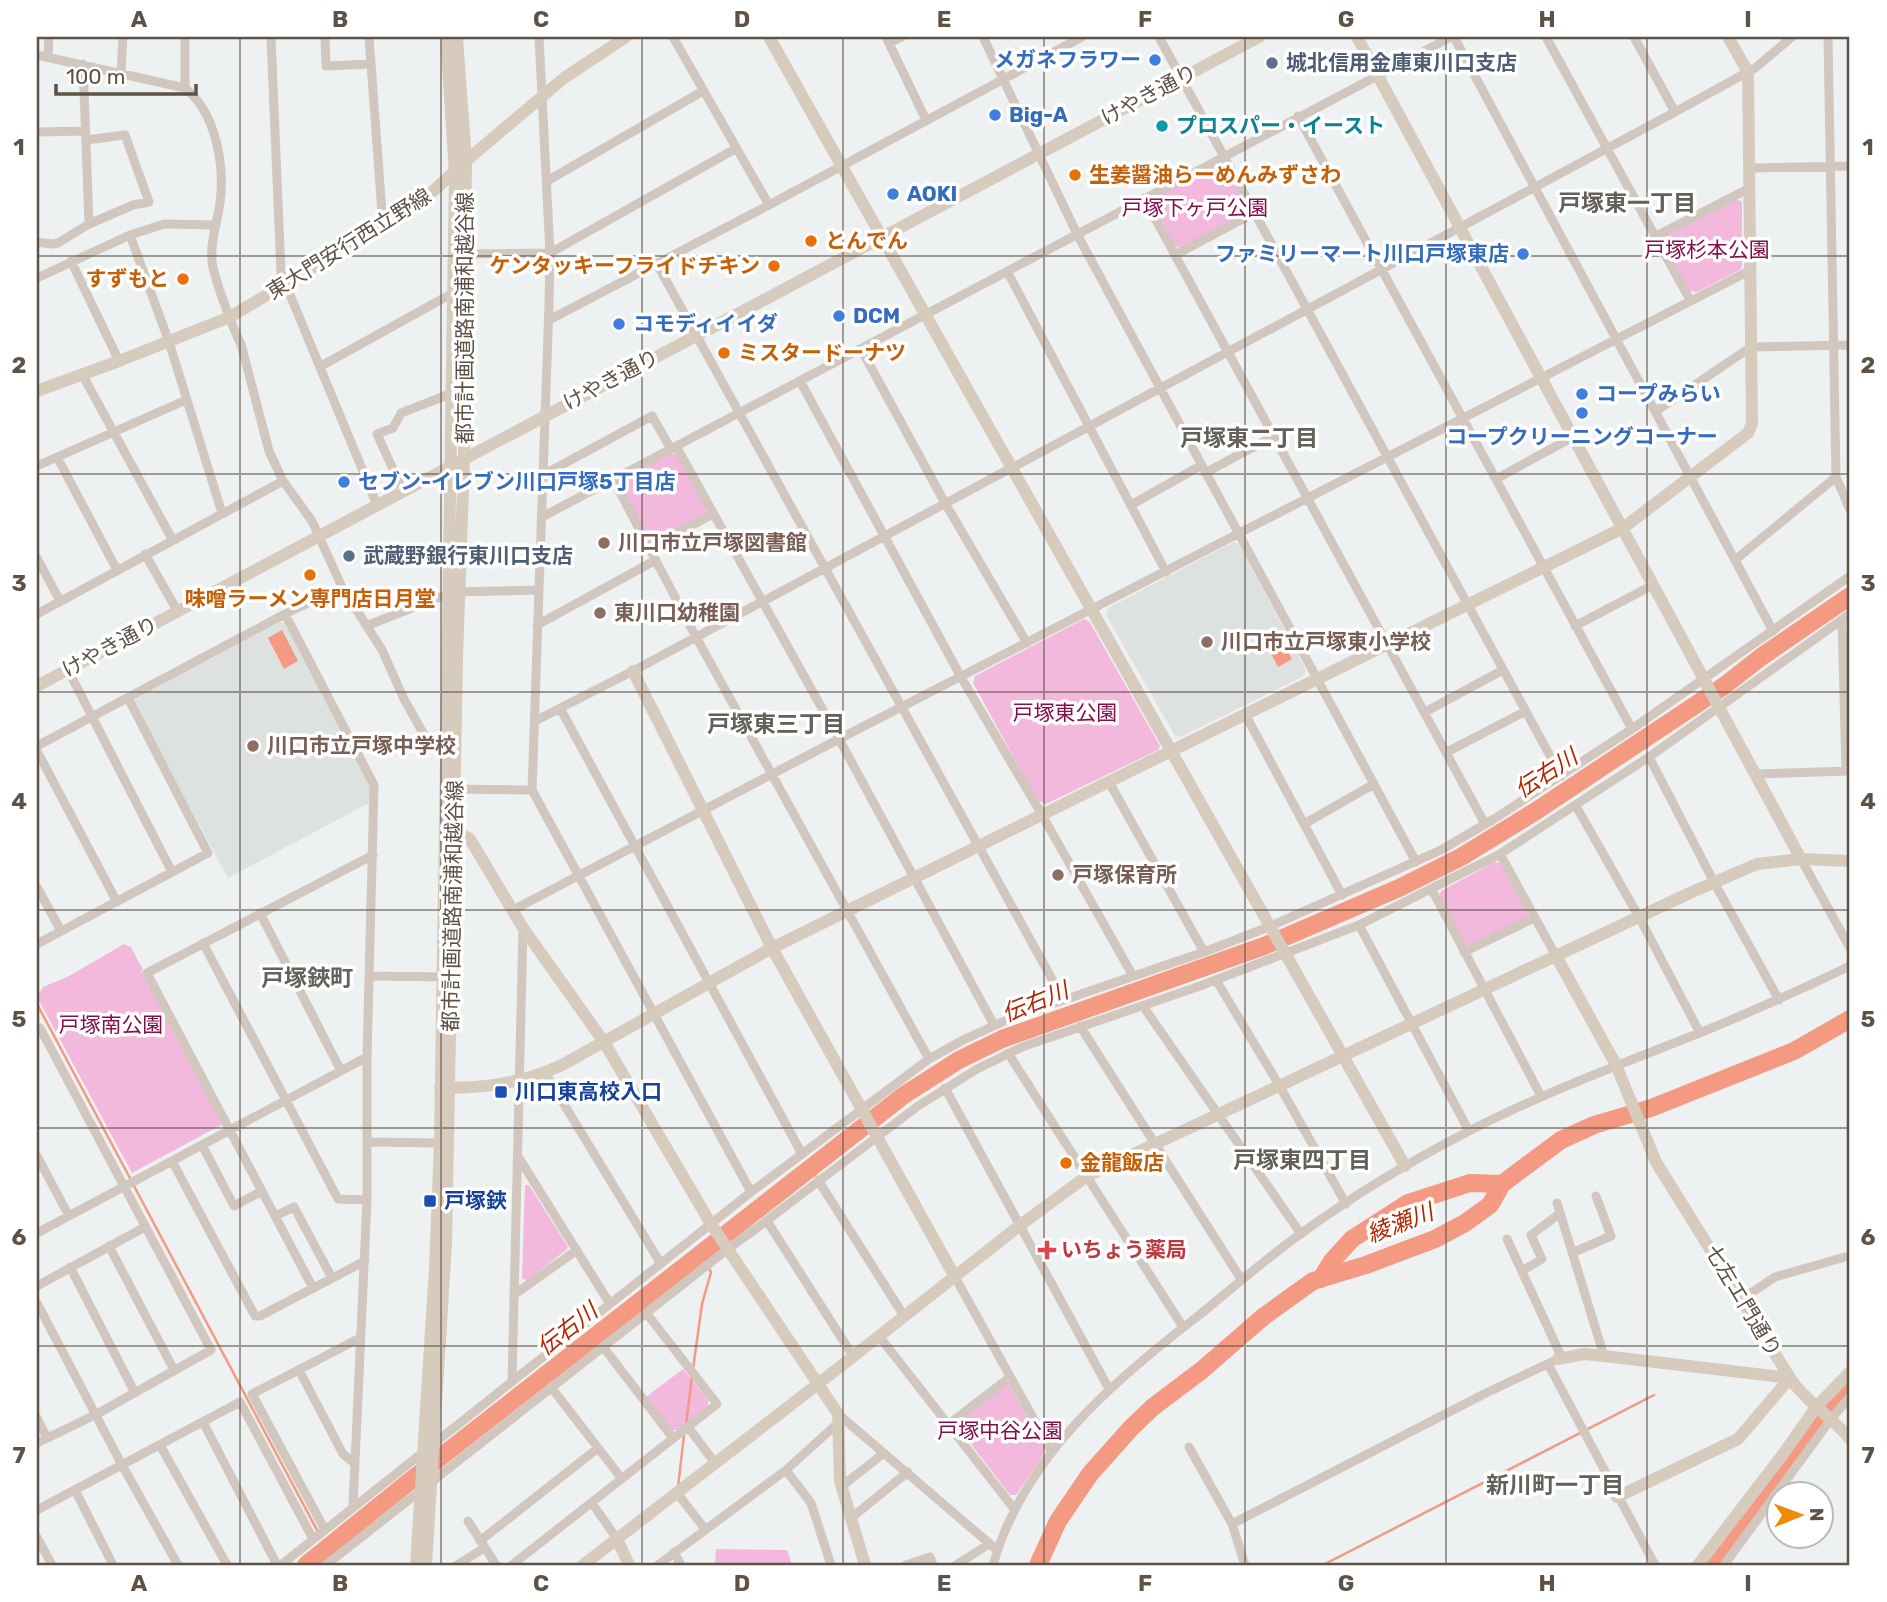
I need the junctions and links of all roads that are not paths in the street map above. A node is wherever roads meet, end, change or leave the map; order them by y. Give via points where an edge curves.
1 (49, 37) edge
2 (123, 37) edge
3 (185, 37) edge
4 (271, 37) edge
5 (324, 37) edge
6 (369, 37) edge
7 (446, 37) edge
8 (457, 37) edge
9 (539, 37) edge
10 (626, 37) edge
11 (673, 37) edge
12 (769, 37) edge
13 (902, 37) edge
14 (983, 37) edge
15 (1082, 37) edge
16 (1159, 37) edge
17 (1259, 37) edge
18 (1357, 37) edge
19 (1453, 37) edge
20 (1546, 37) edge
21 (1634, 37) edge
22 (1728, 37) edge
23 (1792, 37) edge
24 (1828, 37) edge
25 (888, 40) edge
26 (1069, 40) edge
27 (37, 55) edge
28 (48, 56) junction
29 (83, 64) junction
30 (371, 64) junction
31 (121, 72) junction
32 (1748, 72) junction
33 (1377, 75) junction
34 (1181, 78) junction
35 (1003, 79) junction
36 (185, 88) junction
37 (703, 91) junction
38 (543, 97) junction
39 (1675, 112) junction
40 (1298, 116) junction
41 (926, 120) junction
42 (37, 132) edge
43 (86, 135) junction
44 (1608, 148) junction
45 (735, 149) junction
46 (1038, 153) junction
47 (1224, 156) junction
48 (466, 161) junction
49 (842, 166) junction
50 (1850, 166) edge
51 (1830, 167) junction
52 (1750, 168) junction
53 (454, 174) junction
54 (547, 181) junction
55 (1534, 187) junction
56 (1750, 188) junction
57 (1144, 198) junction
58 (769, 205) junction
59 (1254, 213) junction
60 (89, 224) junction
61 (216, 225) junction
62 (383, 226) junction
63 (1461, 229) junction
64 (1077, 234) junction
65 (130, 235) junction
66 (882, 236) junction
67 (1656, 236) junction
68 (37, 242) edge
69 (550, 253) junction
70 (465, 254) junction
71 (1175, 255) junction
72 (71, 261) junction
73 (657, 264) junction
74 (1380, 269) junction
75 (1007, 271) junction
76 (1749, 271) junction
77 (37, 278) edge
78 (285, 283) junction
79 (453, 293) junction
80 (1690, 300) junction
81 (1307, 309) junction
82 (926, 315) junction
83 (230, 317) junction
84 (548, 320) junction
85 (698, 334) junction
86 (1616, 338) junction
87 (169, 342) junction
88 (1832, 345) junction
89 (1850, 345) edge
90 (1751, 347) junction
91 (861, 349) junction
92 (1227, 352) junction
93 (119, 361) junction
94 (321, 366) junction
95 (82, 374) junction
96 (1542, 379) junction
97 (800, 381) junction
98 (1160, 388) junction
99 (37, 391) edge
100 (450, 394) junction
101 (186, 400) junction
102 (1656, 411) junction
103 (740, 413) junction
104 (544, 416) junction
105 (1463, 418) junction
106 (1089, 426) junction
107 (114, 431) junction
108 (1274, 436) junction
109 (1573, 437) junction
110 (673, 448) junction
111 (57, 457) junction
112 (1388, 457) junction
113 (464, 458) junction
114 (37, 466) edge
115 (449, 467) junction
116 (1013, 467) junction
117 (1203, 469) junction
118 (543, 475) junction
119 (1836, 477) junction
120 (1689, 478) junction
121 (613, 479) junction
122 (1496, 479) junction
123 (284, 481) junction
124 (403, 491) junction
125 (1308, 497) junction
126 (945, 503) junction
127 (377, 505) junction
128 (1131, 505) junction
129 (1850, 510) edge
130 (222, 513) junction
131 (713, 514) junction
132 (542, 517) junction
133 (1623, 528) junction
134 (1239, 535) junction
135 (885, 536) junction
136 (318, 537) junction
137 (172, 540) junction
138 (649, 548) junction
139 (145, 554) junction
140 (37, 558) edge
141 (1734, 560) junction
142 (656, 561) junction
143 (825, 568) junction
144 (1544, 568) junction
145 (117, 569) junction
146 (1167, 572) junction
147 (1850, 576) edge
148 (1653, 584) junction
149 (342, 587) junction
150 (538, 590) junction
151 (460, 591) junction
152 (447, 595) junction
153 (61, 601) junction
154 (761, 602) junction
155 (1467, 606) junction
156 (1092, 610) junction
157 (178, 612) junction
158 (37, 614) edge
159 (285, 614) junction
160 (1850, 614) edge
161 (1842, 620) junction
162 (537, 625) junction
163 (366, 626) junction
164 (1576, 626) junction
165 (1773, 631) junction
166 (696, 637) junction
167 (1027, 643) junction
168 (1388, 645) junction
169 (68, 670) junction
170 (1503, 670) junction
171 (633, 671) junction
172 (961, 677) junction
173 (1316, 680) junction
174 (1706, 683) junction
175 (37, 686) edge
176 (128, 698) junction
177 (1718, 706) junction
178 (903, 707) junction
179 (560, 708) junction
180 (1526, 710) junction
181 (1425, 712) junction
182 (1245, 715) junction
183 (92, 717) junction
184 (535, 720) junction
185 (1632, 729) junction
186 (839, 739) junction
187 (37, 748) edge
188 (446, 749) junction
189 (1171, 750) junction
190 (1447, 752) junction
191 (1649, 757) junction
192 (1848, 771) edge
193 (1755, 774) junction
194 (772, 775) junction
195 (1562, 776) junction
196 (1109, 782) junction
197 (1374, 784) junction
198 (449, 789) junction
199 (532, 790) junction
200 (1576, 806) junction
201 (702, 812) junction
202 (1042, 815) junction
203 (1304, 824) junction
204 (1485, 824) junction
205 (454, 830) junction
206 (980, 846) junction
207 (635, 847) junction
208 (1500, 854) junction
209 (373, 855) junction
210 (1801, 859) junction
211 (1850, 861) edge
212 (1416, 862) junction
213 (172, 872) junction
214 (579, 876) junction
215 (914, 878) junction
216 (1714, 883) junction
217 (37, 887) edge
218 (1432, 890) junction
219 (1342, 895) junction
220 (117, 902) junction
221 (513, 910) junction
222 (847, 911) junction
223 (260, 912) junction
224 (1639, 917) junction
225 (1534, 918) junction
226 (1359, 925) junction
227 (523, 928) junction
228 (1272, 929) junction
229 (61, 931) junction
230 (203, 943) junction
231 (37, 944) edge
232 (772, 948) junction
233 (1850, 948) edge
234 (1284, 950) junction
235 (1204, 952) junction
236 (1464, 952) junction
237 (1556, 956) junction
238 (1850, 966) edge
239 (370, 976) junction
240 (1133, 976) junction
241 (447, 977) junction
242 (1216, 980) junction
243 (709, 982) junction
244 (1483, 990) junction
245 (1063, 999) junction
246 (1779, 1000) junction
247 (1143, 1006) junction
248 (653, 1014) junction
249 (1411, 1023) junction
250 (994, 1025) junction
251 (1080, 1026) junction
252 (37, 1030) edge
253 (1700, 1032) junction
254 (604, 1042) junction
255 (1008, 1054) junction
256 (1342, 1055) junction
257 (367, 1057) junction
258 (929, 1059) junction
259 (1618, 1070) junction
260 (341, 1071) junction
261 (545, 1073) junction
262 (520, 1081) junction
263 (1279, 1085) junction
264 (445, 1088) junction
265 (944, 1088) junction
266 (1541, 1097) junction
267 (286, 1100) junction
268 (862, 1112) junction
269 (1218, 1114) junction
270 (229, 1130) junction
271 (1469, 1131) junction
272 (875, 1134) junction
273 (367, 1142) junction
274 (440, 1143) junction
275 (1154, 1144) junction
276 (202, 1145) junction
277 (802, 1154) junction
278 (37, 1156) edge
279 (518, 1156) junction
280 (172, 1161) junction
281 (1405, 1166) junction
282 (1087, 1176) junction
283 (818, 1180) junction
284 (124, 1187) junction
285 (261, 1191) junction
286 (751, 1192) junction
287 (1596, 1196) dead end
288 (367, 1200) junction
289 (1557, 1203) dead end
290 (1346, 1204) junction
291 (1559, 1214) junction
292 (69, 1216) junction
293 (275, 1216) junction
294 (767, 1221) junction
295 (711, 1224) junction
296 (1019, 1226) junction
297 (145, 1227) junction
298 (37, 1233) edge
299 (1301, 1234) junction
300 (1507, 1239) dead end
301 (109, 1246) junction
302 (729, 1248) junction
303 (577, 1250) junction
304 (1572, 1253) junction
305 (1845, 1257) dead end
306 (365, 1261) junction
307 (661, 1264) junction
308 (70, 1267) junction
309 (1522, 1271) junction
310 (955, 1276) junction
311 (331, 1278) junction
312 (1241, 1279) junction
313 (37, 1286) edge
314 (313, 1288) junction
315 (515, 1294) junction
316 (1742, 1299) junction
317 (37, 1303) edge
318 (610, 1304) junction
319 (647, 1314) junction
320 (904, 1316) junction
321 (1183, 1327) junction
322 (879, 1336) junction
323 (360, 1338) junction
324 (604, 1348) junction
325 (853, 1356) junction
326 (1604, 1356) junction
327 (1556, 1360) junction
328 (174, 1370) junction
329 (299, 1370) junction
330 (1850, 1372) edge
331 (1010, 1377) junction
332 (1790, 1378) junction
333 (512, 1382) junction
334 (818, 1384) junction
335 (551, 1387) junction
336 (1109, 1389) junction
337 (135, 1392) junction
338 (1850, 1397) edge
339 (1817, 1406) junction
340 (95, 1415) junction
341 (37, 1418) edge
342 (838, 1419) junction
343 (1831, 1419) junction
344 (203, 1422) junction
345 (949, 1424) junction
346 (688, 1427) junction
347 (47, 1438) junction
348 (673, 1438) junction
349 (1850, 1439) edge
350 (37, 1443) edge
351 (160, 1445) junction
352 (1189, 1447) dead end
353 (598, 1448) junction
354 (429, 1452) junction
355 (1052, 1452) junction
356 (884, 1453) junction
357 (354, 1463) junction
358 (715, 1463) junction
359 (122, 1465) junction
360 (786, 1470) junction
361 (908, 1472) junction
362 (622, 1479) junction
363 (427, 1484) junction
364 (842, 1486) junction
365 (75, 1490) junction
366 (677, 1493) junction
367 (1617, 1497) junction
368 (592, 1503) junction
369 (353, 1506) junction
370 (37, 1510) edge
371 (1015, 1510) junction
372 (851, 1518) junction
373 (468, 1521) dead end
374 (1232, 1524) junction
375 (705, 1529) junction
376 (325, 1530) junction
377 (37, 1537) edge
378 (313, 1539) junction
379 (617, 1539) junction
380 (482, 1544) junction
381 (993, 1547) junction
382 (674, 1552) junction
383 (336, 1562) edge
384 (52, 1565) edge
385 (113, 1565) edge
386 (178, 1565) edge
387 (227, 1565) edge
388 (279, 1565) edge
389 (326, 1565) edge
390 (416, 1565) edge
391 (426, 1565) edge
392 (457, 1565) edge
393 (496, 1565) edge
394 (512, 1565) edge
395 (583, 1565) edge
396 (629, 1565) edge
397 (658, 1565) edge
398 (681, 1565) edge
399 (831, 1565) edge
400 (865, 1565) edge
401 (906, 1565) edge
402 (933, 1565) edge
403 (956, 1565) edge
404 (993, 1565) edge
405 (1245, 1565) edge
406 (1654, 1565) edge
407 (1698, 1565) edge
408 (1724, 1565) edge

1 - 28 street
2 - 31 street
3 - 36 street
4 - 78 street
5 - 30 street via 326,66
6 - 30 street
7 - 53 street, 都市計画道路南浦和越谷線
8 - 48 street, 都市計画道路南浦和越谷線
9 - 38 street
10 - 38 street, 東大門安行西立野線
11 - 37 street
12 - 49 street
13 - 25 street
14 - 35 street
15 - 26 street
16 - 34 street
17 - 34 street, けやき通り
18 - 33 street
19 - 33 street
19 - 55 street
20 - 44 street
21 - 39 street
22 - 32 street
23 - 32 street
24 - 51 street
25 - 41 street
26 - 35 street
27 - 28 street
28 - 29 street
29 - 31 street
29 - 43 street
30 - 62 street
31 - 36 street
32 - 39 street
32 - 52 street
33 - 40 street
33 - 63 street
34 - 46 street, けやき通り
34 - 47 street
35 - 41 street
35 - 46 street
36 - 61 street via 208,118 219,158 222,189
37 - 45 street
37 - 54 street
38 - 48 street, 東大門安行西立野線
38 - 54 street
39 - 44 street
40 - 47 street
40 - 74 street
41 - 49 street
42 - 43 street
43 - 60 street
43 - 60 street via 125,135 149,202
44 - 55 street
44 - 67 street
45 - 58 street
45 - 69 street
46 - 64 street
46 - 66 street, けやき通り
47 - 57 street
47 - 59 street
48 - 53 street, 東大門安行西立野線
48 - 70 street, 都市計画道路南浦和越谷線
49 - 58 street
49 - 66 street
50 - 51 street
51 - 52 street
51 - 88 street
52 - 56 street
53 - 62 street, 東大門安行西立野線 via 419,204
53 - 79 street, 都市計画道路南浦和越谷線
54 - 69 street
55 - 63 street
55 - 86 street
56 - 67 street
56 - 76 street
57 - 64 street
57 - 71 street
58 - 73 street
59 - 71 street
59 - 81 street
60 - 68 street via 58,243
61 - 65 street via 171,222
61 - 83 street via 212,263
62 - 78 street, 東大門安行西立野線
63 - 74 street
63 - 96 street
64 - 75 street
64 - 98 street
65 - 72 street
65 - 87 street
66 - 82 street
66 - 85 street, けやき通り
67 - 80 street
69 - 70 street
69 - 84 street
70 - 113 street, 都市計画道路南浦和越谷線
71 - 92 street
72 - 77 street
72 - 93 street
73 - 84 street
73 - 85 street
74 - 81 street
74 - 105 street
75 - 82 street
75 - 106 street
76 - 80 street
76 - 90 street
78 - 83 street, 東大門安行西立野線
78 - 94 street
79 - 94 street
79 - 100 street, 都市計画道路南浦和越谷線
80 - 86 street
81 - 92 street
81 - 112 street
82 - 91 street
82 - 116 street
83 - 87 street, 東大門安行西立野線
83 - 123 street via 269,451
84 - 104 street
85 - 103 street
85 - 104 street, けやき通り
86 - 96 street
86 - 102 street
87 - 93 street, 東大門安行西立野線
87 - 101 street
88 - 89 street
88 - 90 street
88 - 119 street
90 - 102 street
90 - 120 street via 1751,428
91 - 97 street
91 - 126 street
92 - 98 street
92 - 108 street
93 - 95 street, 東大門安行西立野線
94 - 127 street
95 - 99 street, 東大門安行西立野線
95 - 107 street
96 - 105 street
96 - 109 street
97 - 103 street
97 - 135 street
98 - 106 street
98 - 117 street
100 - 115 street, 都市計画道路南浦和越谷線
100 - 124 street via 401,414 393,428 377,434
101 - 107 street
101 - 130 street
102 - 120 street
103 - 110 street
103 - 143 street
104 - 113 street, けやき通り
104 - 118 street
105 - 112 street
105 - 122 street
106 - 116 street
106 - 128 street
107 - 111 street
107 - 137 street
108 - 117 street
108 - 125 street
109 - 122 street
109 - 133 street
110 - 118 street via 652,415
110 - 121 street
110 - 131 street
111 - 114 street
111 - 145 street
112 - 125 street
112 - 155 street
113 - 115 street, けやき通り
113 - 151 street, 都市計画道路南浦和越谷線
115 - 124 street, けやき通り
115 - 152 street, 都市計画道路南浦和越谷線
116 - 126 street
116 - 156 street
117 - 128 street
117 - 134 street
118 - 132 street
119 - 129 street
119 - 141 street
120 - 133 street
120 - 141 street
121 - 132 street
121 - 138 street
122 - 144 street
123 - 130 street
123 - 136 street
124 - 127 street, けやき通り
125 - 134 street
125 - 168 street
126 - 135 street
126 - 167 street
127 - 136 street, けやき通り
128 - 146 street
130 - 137 street
131 - 138 street
131 - 154 street
132 - 150 street
133 - 144 street
133 - 148 street
134 - 146 street
134 - 173 street
135 - 143 street
135 - 172 street
136 - 149 street
136 - 157 street, けやき通り
137 - 139 street
138 - 142 street
139 - 145 street
139 - 157 street
140 - 153 street
141 - 165 street
142 - 162 street
142 - 166 street
143 - 154 street
143 - 178 street
144 - 155 street
144 - 164 street
145 - 153 street
146 - 156 street
147 - 165 street
148 - 164 street
148 - 174 street
149 - 159 street
149 - 163 street
150 - 151 street
150 - 162 street
151 - 152 street
151 - 198 street, 都市計画道路南浦和越谷線
152 - 163 street
152 - 188 street, 都市計画道路南浦和越谷線
153 - 158 street
154 - 166 street
154 - 186 street
155 - 168 street
155 - 170 street
156 - 167 street
156 - 189 street
157 - 169 street, けやき通り
159 - 176 street
159 - 209 street via 374,785
160 - 161 street
161 - 177 street
161 - 192 street
162 - 184 street
163 - 188 street via 427,740
164 - 185 street
165 - 174 street
166 - 171 street
166 - 194 street
167 - 172 street
168 - 173 street
168 - 181 street
169 - 175 street, けやき通り
169 - 183 street
170 - 180 street
170 - 181 street
171 - 179 street
171 - 201 street
172 - 178 street
172 - 202 street
173 - 182 street
173 - 197 street
174 - 177 street
174 - 185 street
176 - 183 street
176 - 213 street via 208,853
177 - 191 street
177 - 193 street
178 - 186 street
178 - 206 street
179 - 184 street
179 - 207 street
180 - 190 street
180 - 195 street
181 - 190 street
182 - 189 street
182 - 203 street
183 - 187 street
183 - 213 street
184 - 199 street
185 - 195 street
186 - 194 street
186 - 215 street
187 - 220 street
188 - 198 street, 都市計画道路南浦和越谷線
189 - 196 street
189 - 228 street
190 - 204 street
191 - 200 street
191 - 216 street
192 - 193 street
193 - 210 street
194 - 201 street
194 - 222 street
195 - 204 street
196 - 202 street
196 - 235 street
197 - 203 street
197 - 212 street
198 - 199 street
198 - 205 street, 都市計画道路南浦和越谷線
198 - 241 street, 都市計画道路南浦和越谷線
199 - 214 street
200 - 208 street
200 - 224 street
201 - 207 street
201 - 232 street
202 - 206 street
202 - 240 street
203 - 219 street
204 - 212 street
205 - 221 street via 470,839
205 - 241 street, 都市計画道路南浦和越谷線
206 - 215 street
206 - 245 street
207 - 214 street
207 - 243 street
208 - 218 street
208 - 225 street
209 - 223 street
209 - 239 street
210 - 211 street
210 - 216 street via 1757,864
210 - 233 street
212 - 219 street
213 - 220 street
214 - 221 street
214 - 248 street
215 - 222 street
215 - 250 street
216 - 224 street
216 - 246 street
217 - 229 street
218 - 226 street
218 - 236 street
219 - 228 street
220 - 229 street
221 - 227 street
222 - 232 street
222 - 258 street
223 - 230 street
223 - 260 street
224 - 237 street
224 - 253 street
225 - 236 street
225 - 237 street
226 - 234 street
226 - 249 street
227 - 254 street
227 - 262 street
228 - 234 street
228 - 235 street
229 - 231 street
230 - 267 street
230 - 270 street via 147,973
232 - 243 street
232 - 268 street
234 - 242 street
234 - 256 street
235 - 240 street
236 - 244 street
237 - 244 street
237 - 259 street, 七左エ門通り
238 - 246 street
239 - 241 street
239 - 257 street
240 - 245 street
241 - 264 street, 都市計画道路南浦和越谷線
242 - 247 street
242 - 263 street
243 - 248 street
243 - 277 street
244 - 249 street
244 - 266 street
245 - 250 street
246 - 253 street
247 - 251 street
247 - 269 street
248 - 254 street
248 - 286 street
249 - 256 street
249 - 271 street
250 - 258 street
251 - 255 street
251 - 275 street
252 - 284 street via 40,1028
253 - 259 street
254 - 261 street
254 - 295 street
255 - 265 street
255 - 282 street
256 - 263 street
256 - 281 street
257 - 260 street
257 - 273 street
258 - 268 street
259 - 266 street
259 - 316 street, 七左エ門通り via 1651,1151
260 - 267 street
261 - 262 street
261 - 307 street
262 - 264 street
262 - 279 street
263 - 269 street
263 - 290 street
264 - 274 street, 都市計画道路南浦和越谷線
264 - 354 street, 都市計画道路南浦和越谷線 via 446,1243
265 - 272 street
265 - 296 street
266 - 271 street
267 - 270 street
267 - 288 street via 338,1199
268 - 272 street
268 - 277 street
269 - 275 street
269 - 299 street
270 - 276 street
270 - 285 street
271 - 281 street
272 - 283 street
272 - 310 street
273 - 274 street
273 - 288 street
274 - 354 street, 都市計画道路南浦和越谷線
275 - 282 street
275 - 312 street
276 - 280 street
276 - 285 street via 234,1206
277 - 286 street
278 - 292 street
279 - 303 street
279 - 315 street
280 - 284 street
280 - 314 street via 255,1316
281 - 290 street
282 - 296 street
282 - 321 street
283 - 294 street
283 - 320 street
284 - 292 street
284 - 297 street
285 - 293 street
286 - 295 street
287 - 304 street via 1611,1237
288 - 306 street
289 - 291 street
290 - 299 street
291 - 304 street
291 - 309 street via 1531,1235 1542,1259
292 - 298 street
293 - 311 street via 294,1207
293 - 314 street
294 - 302 street
294 - 325 street
295 - 302 street
295 - 307 street
296 - 310 street
296 - 336 street
297 - 301 street
297 - 328 street via 211,1350
299 - 312 street
300 - 309 street
301 - 308 street
301 - 328 street
302 - 319 street
302 - 334 street
303 - 315 street
303 - 318 street
304 - 326 street
305 - 316 street via 1775,1278
306 - 311 street
306 - 323 street
307 - 318 street
308 - 313 street
308 - 337 street
309 - 327 street
310 - 320 street
310 - 331 street
311 - 314 street
312 - 321 street
315 - 333 street
316 - 332 street, 七左エ門通り
317 - 340 street
318 - 333 street
319 - 324 street
319 - 346 street via 717,1405
320 - 322 street
321 - 336 street
322 - 325 street
322 - 345 street
323 - 329 street
323 - 357 street
324 - 335 street
324 - 348 street
325 - 334 street
326 - 327 street via 1584,1354
326 - 332 street
327 - 367 street
327 - 374 street
328 - 337 street
329 - 357 street via 343,1454
329 - 376 street via 252,1394
330 - 339 street
331 - 345 street
331 - 355 street
332 - 339 street, 七左エ門通り
332 - 367 street via 1738,1439
333 - 354 street
334 - 342 street
334 - 358 street
335 - 353 street
335 - 363 street
336 - 355 street
337 - 340 street
338 - 343 street
339 - 343 street, 七左エ門通り
339 - 407 street
340 - 347 street
340 - 359 street
341 - 347 street
342 - 356 street
342 - 360 street
342 - 364 street
343 - 349 street, 七左エ門通り
343 - 408 street
344 - 351 street
344 - 378 street via 240,1402
344 - 388 street
345 - 371 street
346 - 348 street
346 - 358 street
347 - 350 street
348 - 362 street
351 - 359 street
351 - 387 street
352 - 374 street
353 - 362 street
353 - 380 street
354 - 363 street, 都市計画道路南浦和越谷線
354 - 369 street
355 - 371 street
356 - 361 street
356 - 364 street
357 - 369 street
358 - 366 street
359 - 365 street
359 - 386 street
360 - 375 street
360 - 399 street via 811,1503
361 - 372 street
361 - 381 street
362 - 368 street
363 - 383 street
363 - 390 street, 都市計画道路南浦和越谷線
363 - 391 street, 都市計画道路南浦和越谷線
364 - 372 street
365 - 370 street
365 - 385 street
366 - 375 street
366 - 379 street
367 - 406 street
368 - 379 street
368 - 394 street
369 - 376 street
371 - 381 street
372 - 400 street
373 - 380 street
374 - 405 street
375 - 382 street
376 - 378 street
377 - 384 street
378 - 388 street
379 - 395 street
379 - 396 street
380 - 392 street
380 - 393 street
381 - 403 street
381 - 404 street
382 - 397 street
382 - 398 street
383 - 389 street
401 - 402 street via 930,1556

